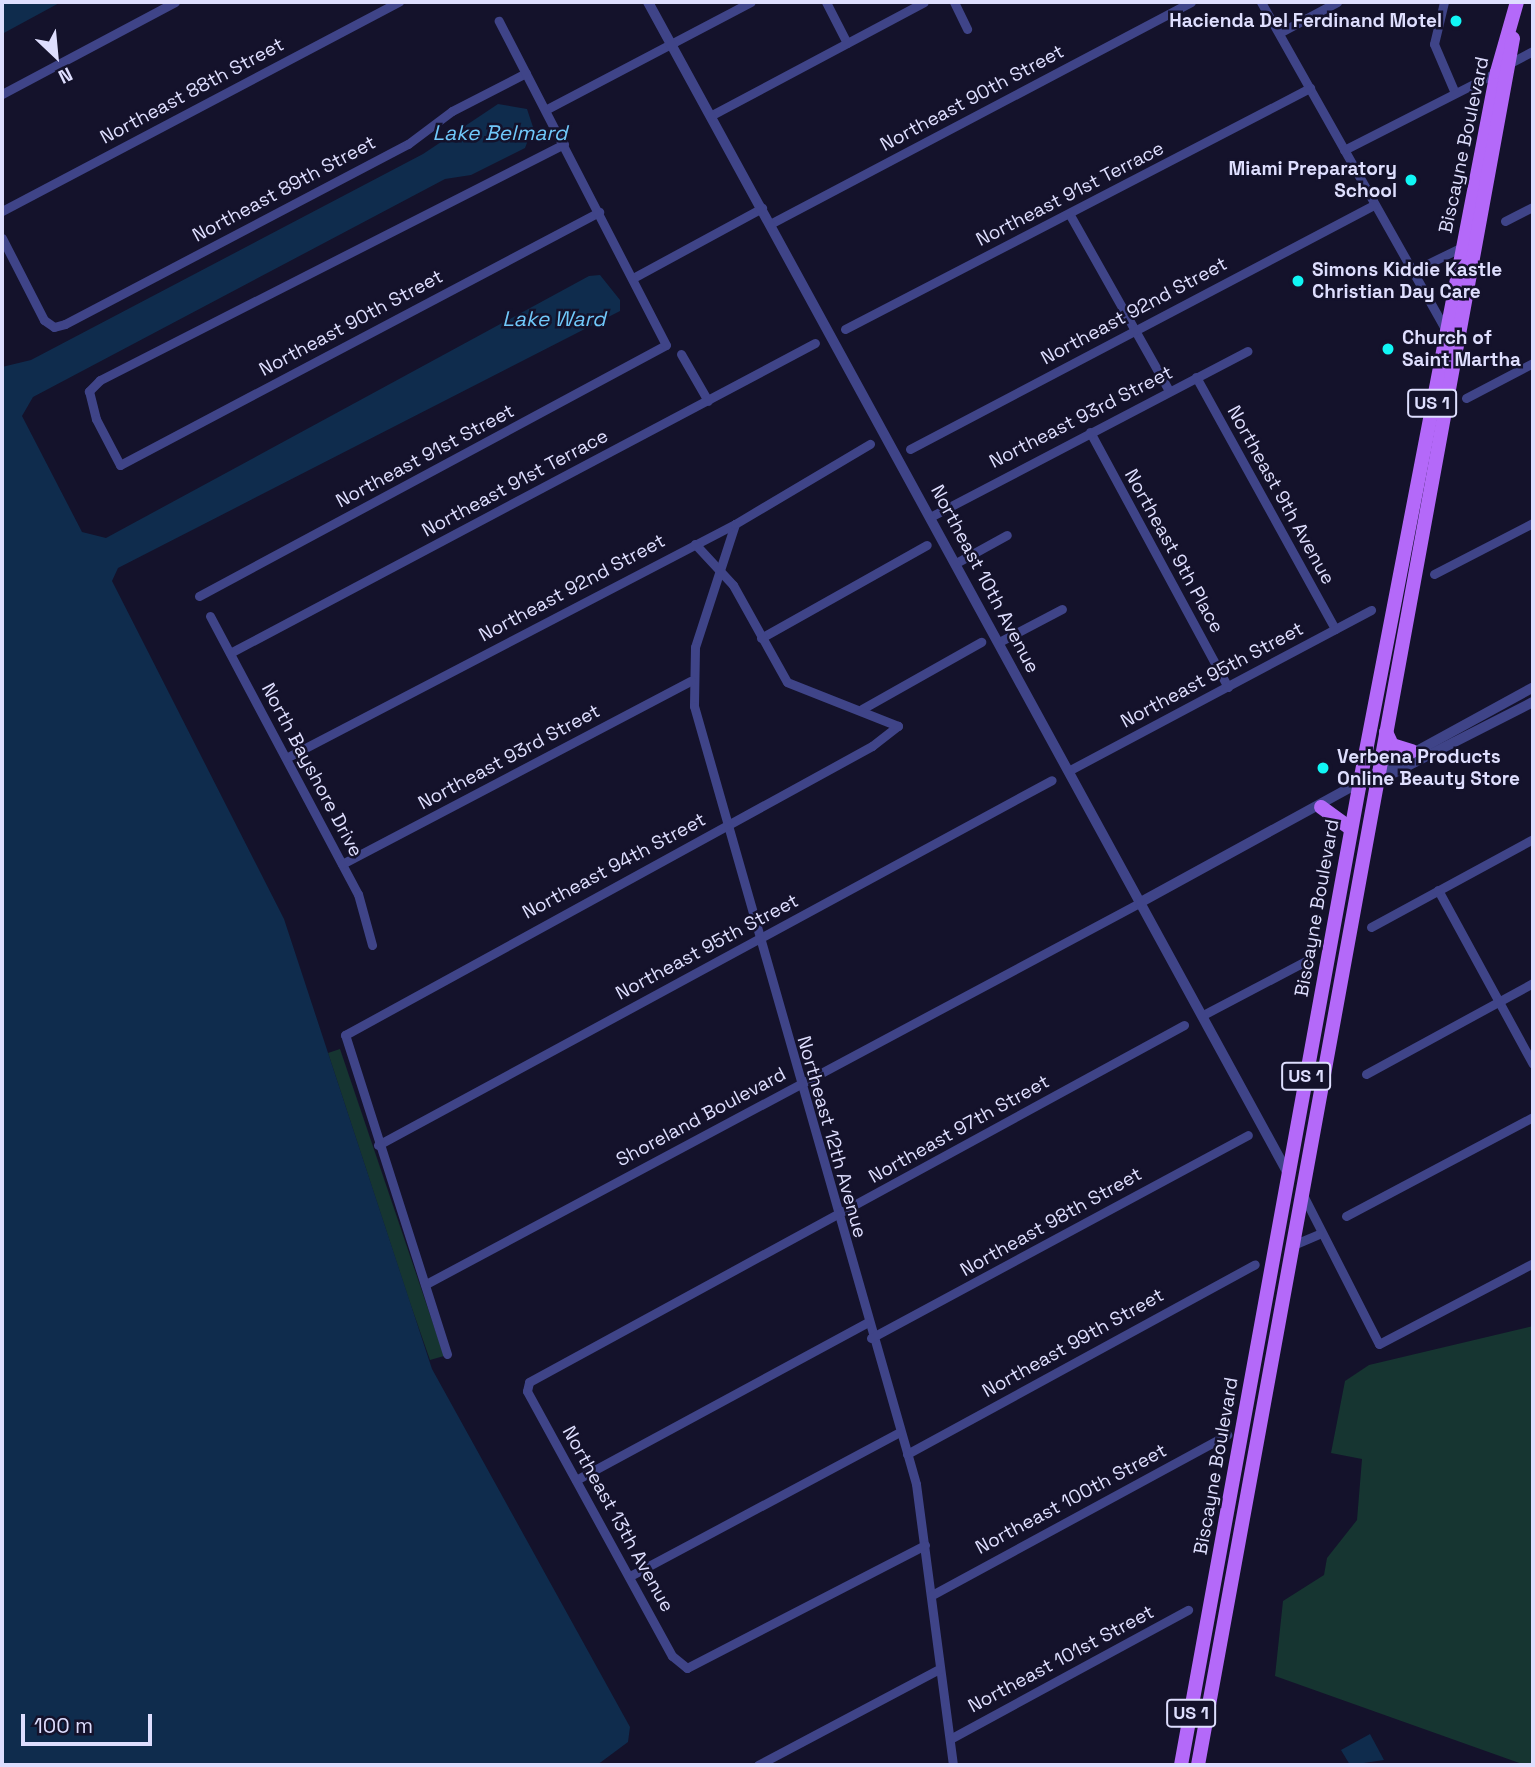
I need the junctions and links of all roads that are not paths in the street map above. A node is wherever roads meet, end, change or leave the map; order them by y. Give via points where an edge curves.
1 (175, 2) edge
2 (399, 2) edge
3 (648, 2) edge
4 (751, 2) edge
5 (826, 2) edge
6 (925, 2) edge
7 (954, 2) edge
8 (1191, 2) edge
9 (1261, 2) edge
10 (1337, 2) edge
11 (1444, 2) edge
12 (1517, 2) edge
13 (499, 20) dead end
14 (1514, 20) junction
15 (967, 29) dead end
16 (1279, 33) junction
17 (848, 43) junction
18 (671, 44) junction
19 (1533, 51) edge
20 (1512, 62) junction
21 (1497, 72) junction
22 (526, 74) junction
23 (1310, 88) junction
24 (1455, 93) junction
25 (2, 94) edge
26 (547, 108) junction
27 (709, 116) junction
28 (564, 144) junction
29 (1344, 150) junction
30 (1374, 205) junction
31 (1533, 207) edge
32 (762, 208) junction
33 (2, 211) edge
34 (599, 212) junction
35 (1070, 215) junction
36 (1505, 221) dead end
37 (771, 224) junction
38 (2, 238) edge
39 (1462, 247) junction
40 (1411, 272) junction
41 (633, 278) junction
42 (845, 329) dead end
43 (1135, 330) junction
44 (1446, 330) junction
45 (815, 343) dead end
46 (1247, 351) dead end
47 (681, 354) dead end
48 (1458, 358) junction
49 (1533, 363) edge
50 (1196, 377) junction
51 (1169, 391) junction
52 (1466, 398) dead end
53 (708, 401) junction
54 (1090, 432) junction
55 (870, 444) dead end
56 (910, 449) dead end
57 (1418, 478) junction
58 (1427, 510) junction
59 (932, 516) junction
60 (1533, 523) edge
61 (734, 524) junction
62 (1007, 535) dead end
63 (695, 544) junction
64 (927, 545) dead end
65 (956, 563) junction
66 (719, 572) junction
67 (1434, 574) dead end
68 (199, 596) dead end
69 (1062, 609) dead end
70 (1371, 610) dead end
71 (210, 616) dead end
72 (1335, 629) junction
73 (761, 638) junction
74 (981, 642) dead end
75 (999, 642) junction
76 (230, 653) junction
77 (691, 681) junction
78 (1228, 687) junction
79 (1533, 687) edge
80 (1533, 702) edge
81 (862, 709) junction
82 (1386, 732) junction
83 (1412, 751) junction
84 (286, 758) junction
85 (1382, 767) junction
86 (1070, 770) junction
87 (1052, 780) dead end
88 (1380, 783) junction
89 (1359, 787) junction
90 (1321, 807) junction
91 (725, 826) junction
92 (1351, 830) junction
93 (1533, 839) edge
94 (342, 864) junction
95 (1438, 890) junction
96 (1141, 902) junction
97 (1371, 927) dead end
98 (758, 939) junction
99 (372, 945) dead end
100 (1306, 961) dead end
101 (1533, 983) edge
102 (1499, 1001) junction
103 (1203, 1015) junction
104 (1184, 1026) dead end
105 (1533, 1064) edge
106 (1366, 1074) dead end
107 (799, 1085) junction
108 (1533, 1117) edge
109 (1248, 1135) dead end
110 (378, 1145) junction
111 (1289, 1175) junction
112 (1302, 1193) junction
113 (835, 1214) junction
114 (1346, 1216) dead end
115 (1319, 1234) junction
116 (1293, 1245) junction
117 (1533, 1263) edge
118 (1255, 1264) dead end
119 (426, 1284) junction
120 (866, 1323) junction
121 (871, 1338) junction
122 (447, 1354) dead end
123 (528, 1382) joint
124 (900, 1432) junction
125 (1227, 1434) dead end
126 (907, 1454) junction
127 (1237, 1456) junction
128 (1254, 1459) junction
129 (576, 1480) junction
130 (925, 1545) junction
131 (630, 1576) junction
132 (932, 1595) junction
133 (1188, 1610) dead end
134 (1200, 1661) junction
135 (939, 1669) junction
136 (1213, 1679) junction
137 (950, 1739) junction
138 (758, 1765) edge
139 (953, 1765) edge
140 (1181, 1765) edge
141 (1198, 1765) edge

1 - 25 street
2 - 33 street, Northeast 88th Street
3 - 18 street, Northeast 10th Avenue
4 - 18 street
5 - 17 street
6 - 17 street
7 - 15 street
8 - 37 street, Northeast 90th Street
9 - 16 street
10 - 16 street
11 - 24 street via 1434,44
12 - 14 main road, Biscayne Boulevard / US 1
13 - 22 street
14 - 20 main road, Biscayne Boulevard / US 1
14 - 21 main road, Biscayne Boulevard / US 1
16 - 23 street
17 - 27 street
18 - 26 street
18 - 27 street, Northeast 10th Avenue
19 - 20 street
20 - 48 main road, Biscayne Boulevard / US 1
21 - 24 street
21 - 39 main road, Biscayne Boulevard / US 1
22 - 26 street
22 - 38 street, Northeast 89th Street via 452,111 408,144 54,327 34,303
23 - 29 street
23 - 35 street, Northeast 91st Terrace
24 - 29 street
26 - 28 street
27 - 32 street, Northeast 10th Avenue
28 - 34 street
28 - 34 street, Northeast 90th Street via 481,189 424,211 89,391 89,405 120,465
29 - 30 street
30 - 40 street
30 - 43 street, Northeast 92nd Street
31 - 36 street
32 - 37 street, Northeast 10th Avenue
32 - 41 street
34 - 41 street
35 - 42 street, Northeast 91st Terrace
35 - 43 street
37 - 59 street, Northeast 10th Avenue
39 - 40 street
39 - 44 main road, Biscayne Boulevard / US 1
40 - 44 street
41 - 68 street, Northeast 91st Street via 666,345
43 - 51 street
43 - 56 street, Northeast 92nd Street
44 - 48 main road
44 - 57 main road, Biscayne Boulevard / US 1
45 - 53 street, Northeast 91st Terrace
46 - 50 street, Northeast 93rd Street
47 - 53 street
48 - 58 main road, Biscayne Boulevard / US 1
49 - 52 street
50 - 51 street, Northeast 93rd Street
50 - 72 street, Northeast 9th Avenue
51 - 54 street, Northeast 93rd Street
53 - 76 street, Northeast 91st Terrace
54 - 59 street, Northeast 93rd Street
54 - 78 street, Northeast 9th Place
55 - 61 street, Northeast 92nd Street
57 - 58 main road
57 - 89 main road, Biscayne Boulevard / US 1
58 - 82 main road, Biscayne Boulevard / US 1
59 - 65 street, Northeast 10th Avenue
60 - 67 street
61 - 63 street, Northeast 92nd Street
61 - 66 street, Northeast 12th Avenue
62 - 65 street
63 - 66 street
63 - 84 street, Northeast 92nd Street
64 - 73 street
65 - 75 street, Northeast 10th Avenue
66 - 73 street
66 - 77 street, Northeast 12th Avenue
69 - 75 street
70 - 72 street, Northeast 95th Street
71 - 76 street, North Bayshore Drive
72 - 78 street, Northeast 95th Street
73 - 81 street via 787,682
74 - 81 street
75 - 86 street, Northeast 10th Avenue
76 - 84 street, North Bayshore Drive
77 - 91 street, Northeast 12th Avenue
77 - 94 street, Northeast 93rd Street
78 - 86 street, Northeast 95th Street
79 - 83 street
80 - 88 street
81 - 91 street, Northeast 94th Street via 898,726
82 - 83 main road via 1392,745
82 - 85 main road, Biscayne Boulevard / US 1
83 - 85 street
84 - 94 street, North Bayshore Drive
85 - 88 main road, Biscayne Boulevard / US 1
85 - 89 street
86 - 96 street, Northeast 10th Avenue
87 - 98 street, Northeast 95th Street
88 - 89 street
88 - 112 main road, Biscayne Boulevard / US 1
89 - 90 street
89 - 92 main road, Biscayne Boulevard / US 1
90 - 92 main road
90 - 96 street
91 - 98 street, Northeast 12th Avenue
91 - 110 street, Northeast 94th Street via 345,1035
92 - 111 main road, Biscayne Boulevard / US 1
93 - 95 street
94 - 99 street, North Bayshore Drive
95 - 97 street
95 - 102 street
96 - 103 street, Northeast 10th Avenue
96 - 107 street, Shoreland Boulevard
98 - 107 street, Northeast 12th Avenue
98 - 110 street, Northeast 95th Street
100 - 103 street
101 - 102 street
102 - 105 street
102 - 106 street
103 - 111 street, Northeast 10th Avenue
104 - 113 street, Northeast 97th Street
107 - 113 street, Northeast 12th Avenue
107 - 119 street, Shoreland Boulevard
108 - 114 street
109 - 121 street, Northeast 98th Street
110 - 119 street
111 - 127 main road, Biscayne Boulevard / US 1
112 - 115 street
112 - 116 main road, Biscayne Boulevard / US 1
113 - 120 street, Northeast 12th Avenue
113 - 123 street, Northeast 97th Street
115 - 116 street
115 - 117 street via 1380,1343
116 - 128 main road, Biscayne Boulevard / US 1
118 - 126 street, Northeast 99th Street
119 - 122 street
120 - 121 street, Northeast 12th Avenue
120 - 129 street
121 - 124 street, Northeast 12th Avenue
123 - 129 street, Northeast 13th Avenue via 527,1391
124 - 126 street, Northeast 12th Avenue
124 - 131 street
125 - 132 street, Northeast 100th Street
126 - 130 street, Northeast 12th Avenue
127 - 128 main road
127 - 134 main road, Biscayne Boulevard / US 1
128 - 136 main road, Biscayne Boulevard / US 1
129 - 131 street, Northeast 13th Avenue
130 - 131 street, Northeast 13th Avenue via 687,1668 673,1656
130 - 132 street, Northeast 12th Avenue
132 - 135 street, Northeast 12th Avenue
133 - 137 street, Northeast 101st Street
134 - 136 main road
134 - 140 main road, Biscayne Boulevard / US 1
135 - 137 street, Northeast 12th Avenue
135 - 138 street
136 - 141 main road, Biscayne Boulevard / US 1
137 - 139 street, Northeast 12th Avenue

